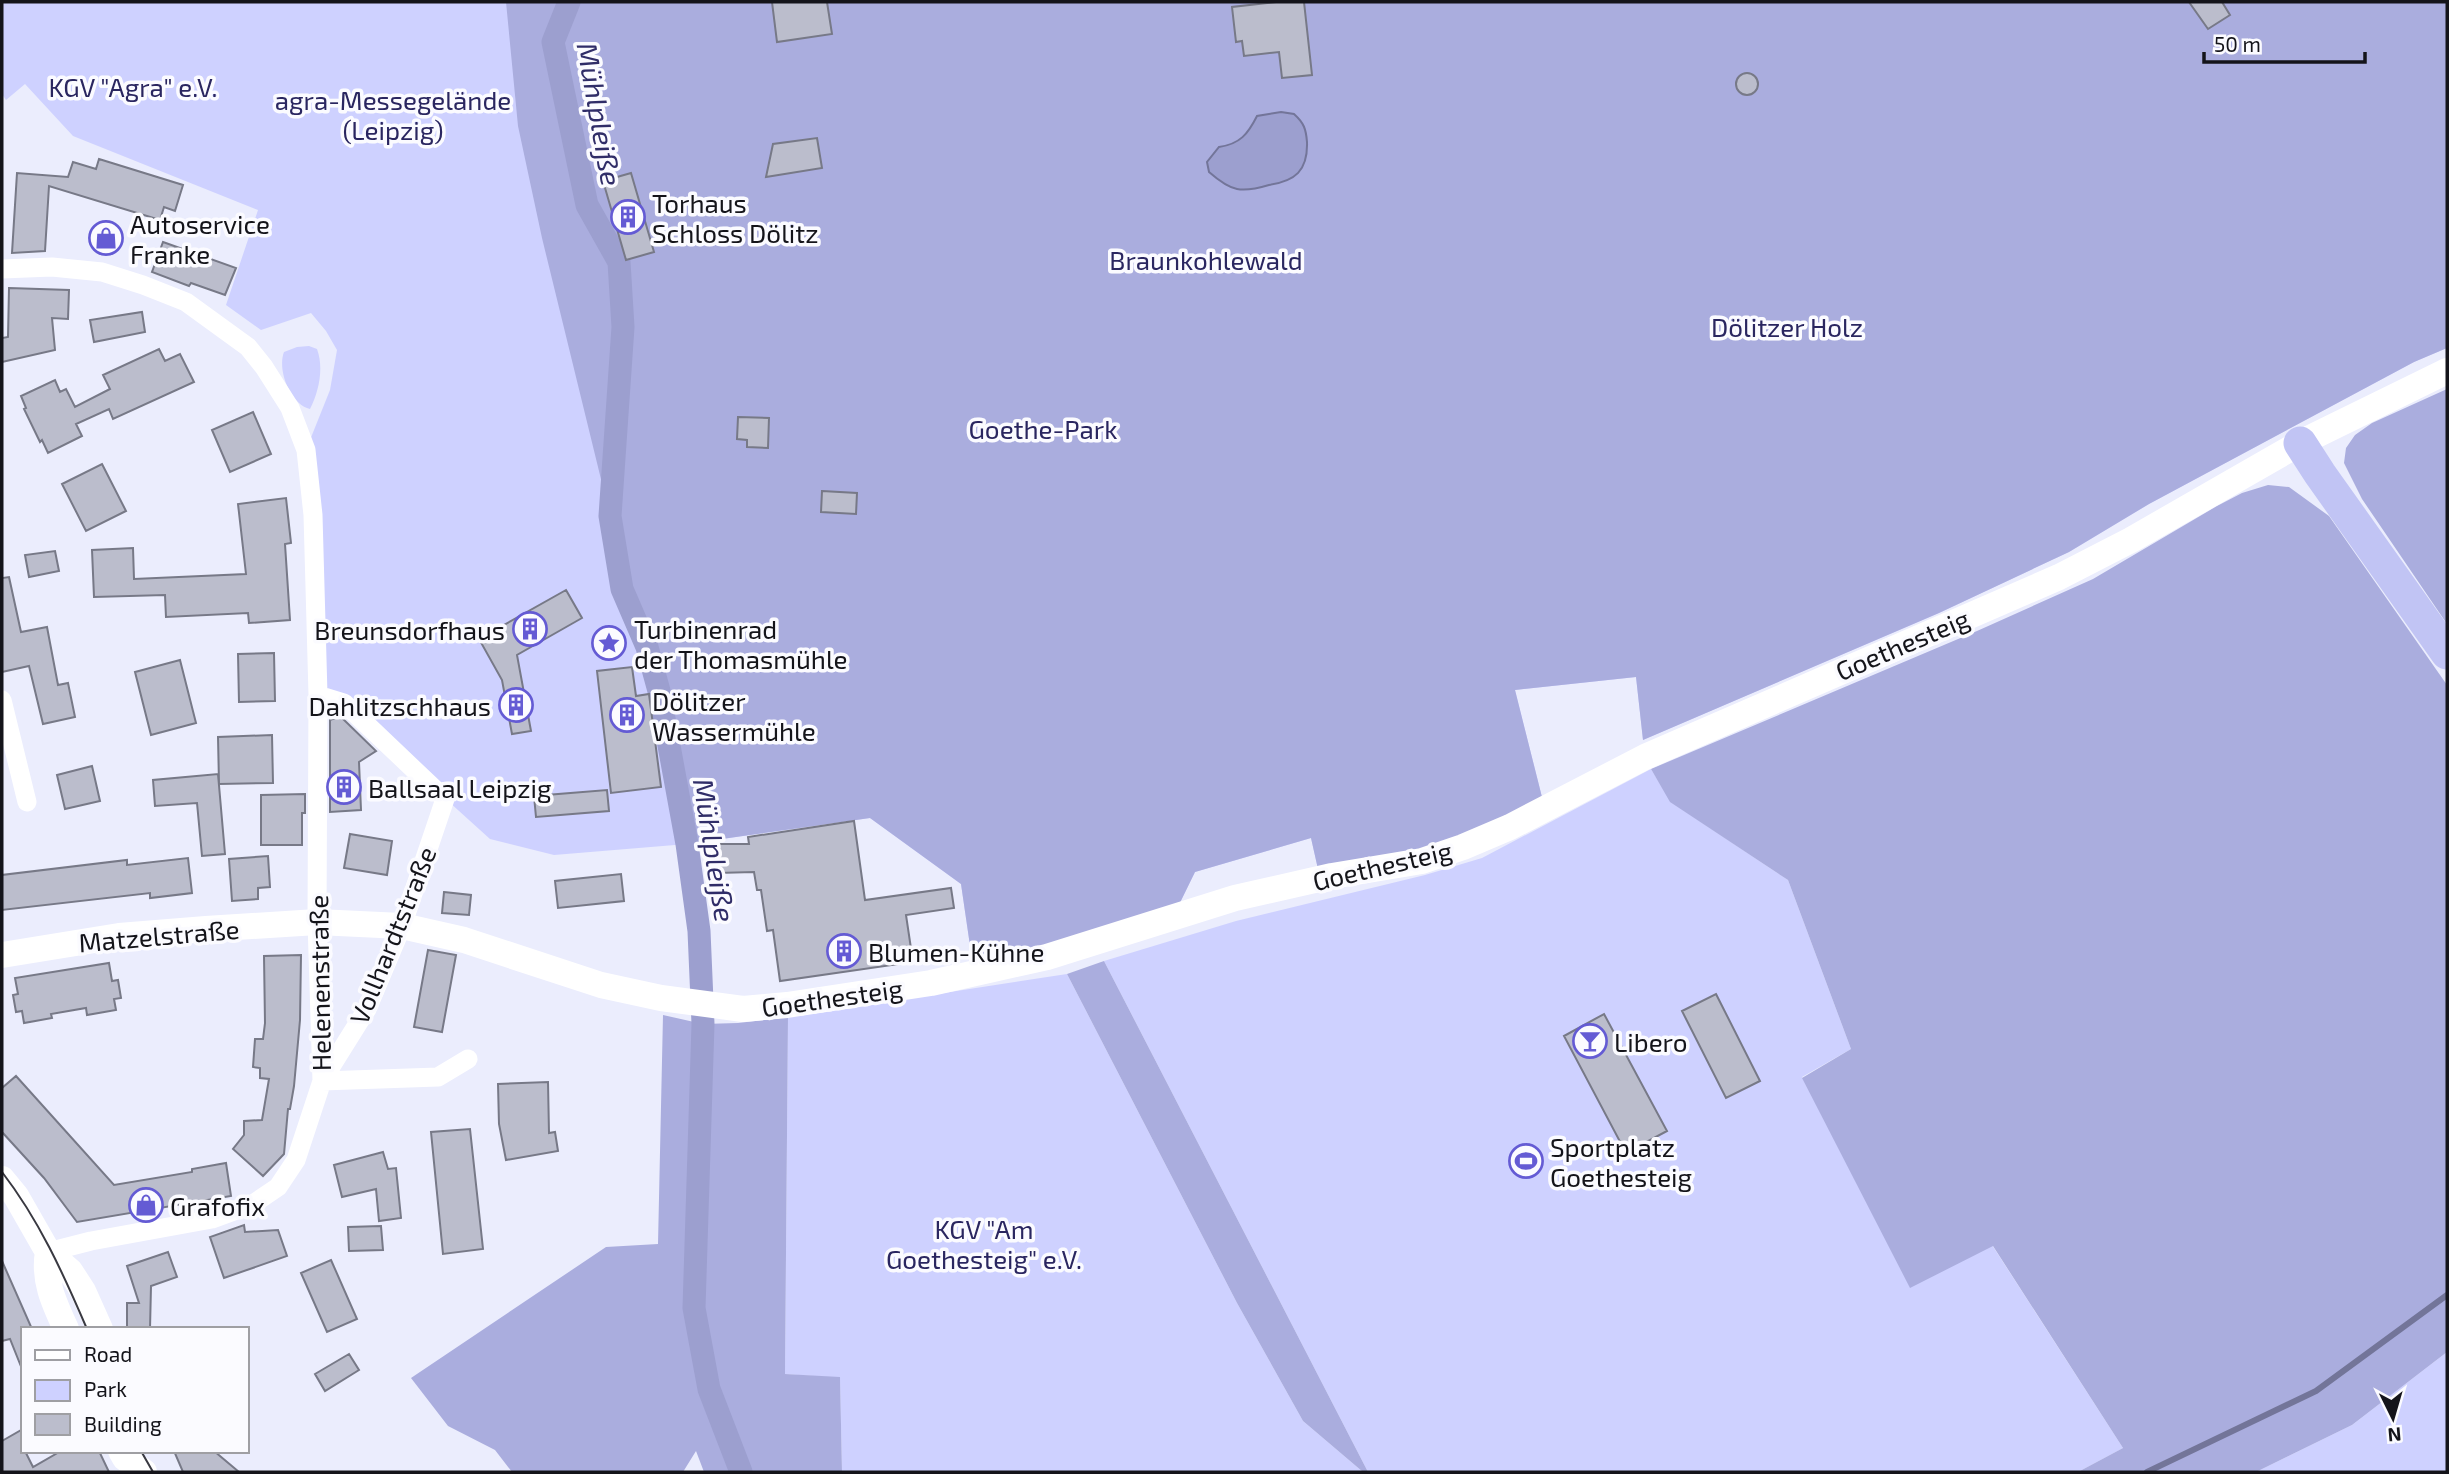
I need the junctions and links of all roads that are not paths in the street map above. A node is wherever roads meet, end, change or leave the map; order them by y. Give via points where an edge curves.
1 (2, 269) edge
2 (2447, 371) edge
3 (2300, 443) junction
4 (2447, 653) edge
5 (318, 695) junction
6 (2, 700) edge
7 (6, 745) edge
8 (27, 802) dead end
9 (317, 922) junction
10 (402, 926) junction
11 (2, 955) edge
12 (468, 1059) dead end
13 (322, 1081) junction
14 (2, 1179) edge
15 (48, 1252) junction
16 (65, 1327) edge
17 (99, 1327) edge
18 (122, 1453) edge
19 (148, 1453) edge
20 (146, 1472) edge

1 - 5 street, Helenenstraße via 102,272 143,285 186,302 248,347 264,367 290,408 306,450 313,515
2 - 3 main road, Goethesteig
3 - 4 highway
3 - 10 main road, Goethesteig via 2059,577 1645,757 1462,847 1422,860 1235,898 1047,957 931,983 743,1009 601,985 464,940
5 - 9 street, Helenenstraße
5 - 10 street, Vollhardtstraße via 344,703 445,799
6 - 7 street
7 - 8 street
9 - 10 main road, Goethesteig
9 - 11 main road, Matzelstraße via 119,936
9 - 13 street, Helenenstraße
10 - 13 street, Vollhardtstraße via 367,1009
12 - 13 street via 438,1077
13 - 15 street, Helenenstraße via 296,1160 278,1187 253,1204 212,1219
14 - 15 main road
15 - 16 main road via 47,1280
15 - 17 main road via 70,1271
18 - 20 main road
19 - 20 main road

